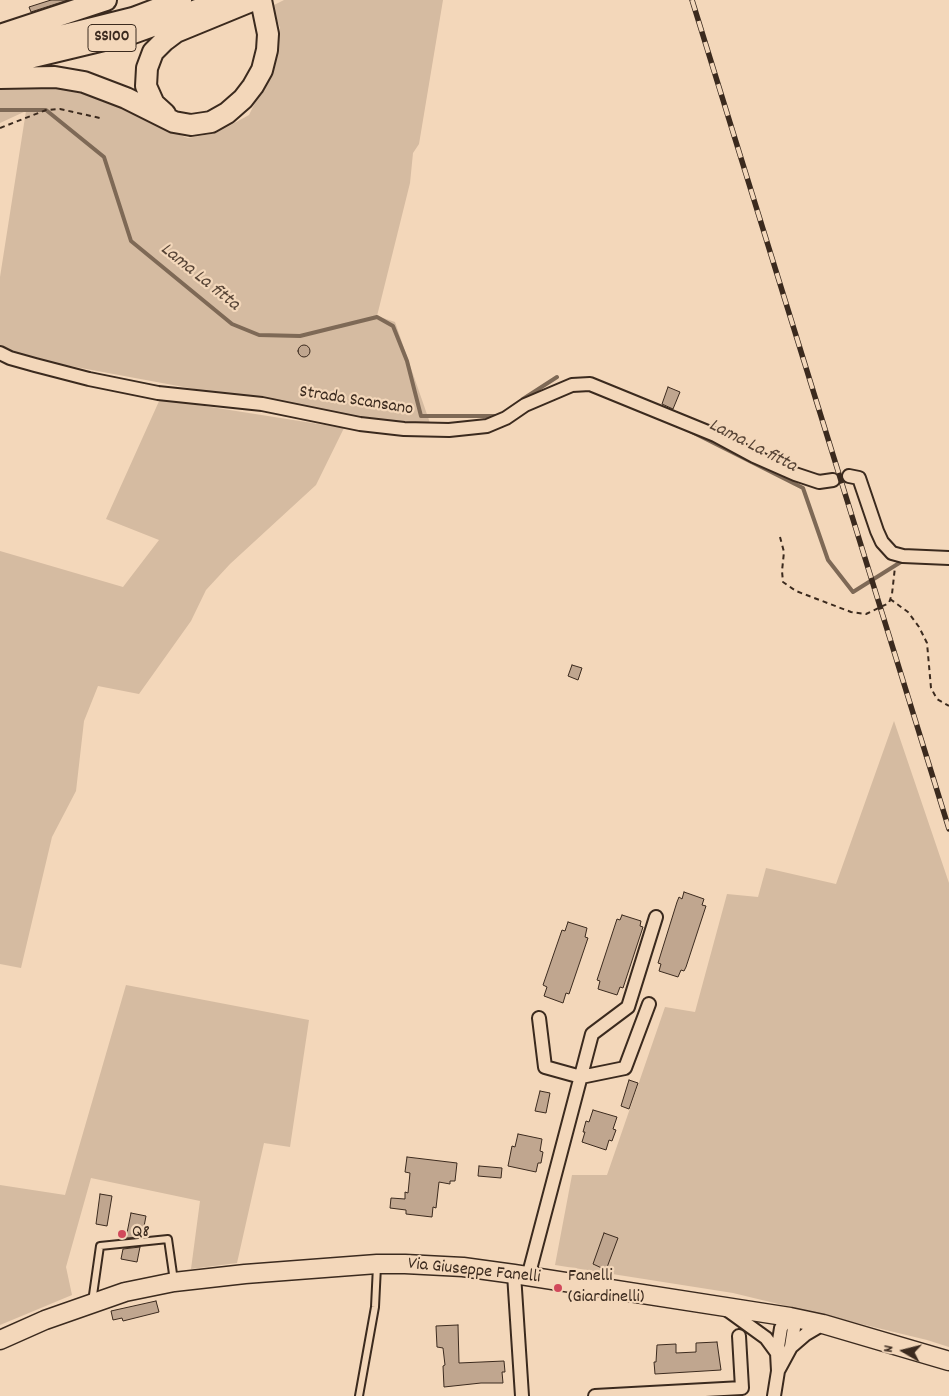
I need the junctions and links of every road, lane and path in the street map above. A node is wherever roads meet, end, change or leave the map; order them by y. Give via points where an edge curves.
1 (106, 0) edge
2 (181, 0) edge
3 (261, 0) edge
4 (237, 2) edge
5 (0, 35) edge
6 (0, 48) edge
7 (0, 65) edge
8 (0, 78) edge
9 (100, 118) dead end
10 (174, 122) junction
11 (0, 128) edge
12 (0, 353) edge
13 (849, 476) dead end
14 (833, 480) dead end
15 (780, 537) dead end
16 (897, 554) junction
17 (949, 558) edge
18 (890, 599) junction
19 (949, 706) edge
20 (656, 917) dead end
21 (648, 1004) dead end
22 (539, 1018) dead end
23 (581, 1077) junction
24 (377, 1264) junction
25 (521, 1276) junction
26 (174, 1282) junction
27 (92, 1304) junction
28 (724, 1307) junction
29 (790, 1317) junction
30 (823, 1324) junction
31 (739, 1336) dead end
32 (0, 1340) edge
33 (791, 1347) junction
34 (777, 1353) junction
35 (949, 1361) edge
36 (778, 1371) junction
37 (359, 1396) edge
38 (522, 1396) edge
39 (595, 1396) edge
40 (774, 1396) edge

1 - 5 highway, SS100
2 - 6 highway, SS100 via 133,18
3 - 10 highway via 268,34 267,50 262,70 253,86 228,113 211,122 191,125
4 - 7 highway, SS100 via 197,10 133,33
4 - 10 highway, SS100 via 176,32 153,52 147,68 146,86 154,104
8 - 10 highway via 55,77 84,82
9 - 11 path via 60,109 46,110
12 - 14 street, Strada Scansano via 89,379 158,393 262,404 360,424 404,429 449,430 487,426 572,385 590,384 715,435 795,474 819,482
13 - 16 street via 859,478 882,542
15 - 18 path via 784,552 783,582 796,591 851,612 866,614 889,603
16 - 17 street
16 - 18 path
18 - 19 path via 908,612 919,627 927,643 931,688 937,699
20 - 23 street via 628,1007 592,1034
21 - 23 street via 625,1068
22 - 23 street via 545,1067
23 - 25 street
24 - 25 main road, Via Giuseppe Fanelli via 449,1266
24 - 26 main road, Via Giuseppe Fanelli
24 - 37 lane via 375,1307
25 - 28 main road, Via Giuseppe Fanelli
25 - 38 street
26 - 27 main road, Via Giuseppe Fanelli via 125,1292
26 - 27 lane via 168,1239 100,1246
27 - 32 main road, Via Giuseppe Fanelli
28 - 29 main road, Via Giuseppe Fanelli
28 - 34 street via 766,1338
29 - 30 main road, Via Giuseppe Fanelli
29 - 33 street via 794,1328
29 - 34 street via 781,1328
30 - 33 street
30 - 35 main road, Via Giuseppe Fanelli
31 - 39 street via 742,1388
33 - 36 street
34 - 36 street
36 - 40 street

